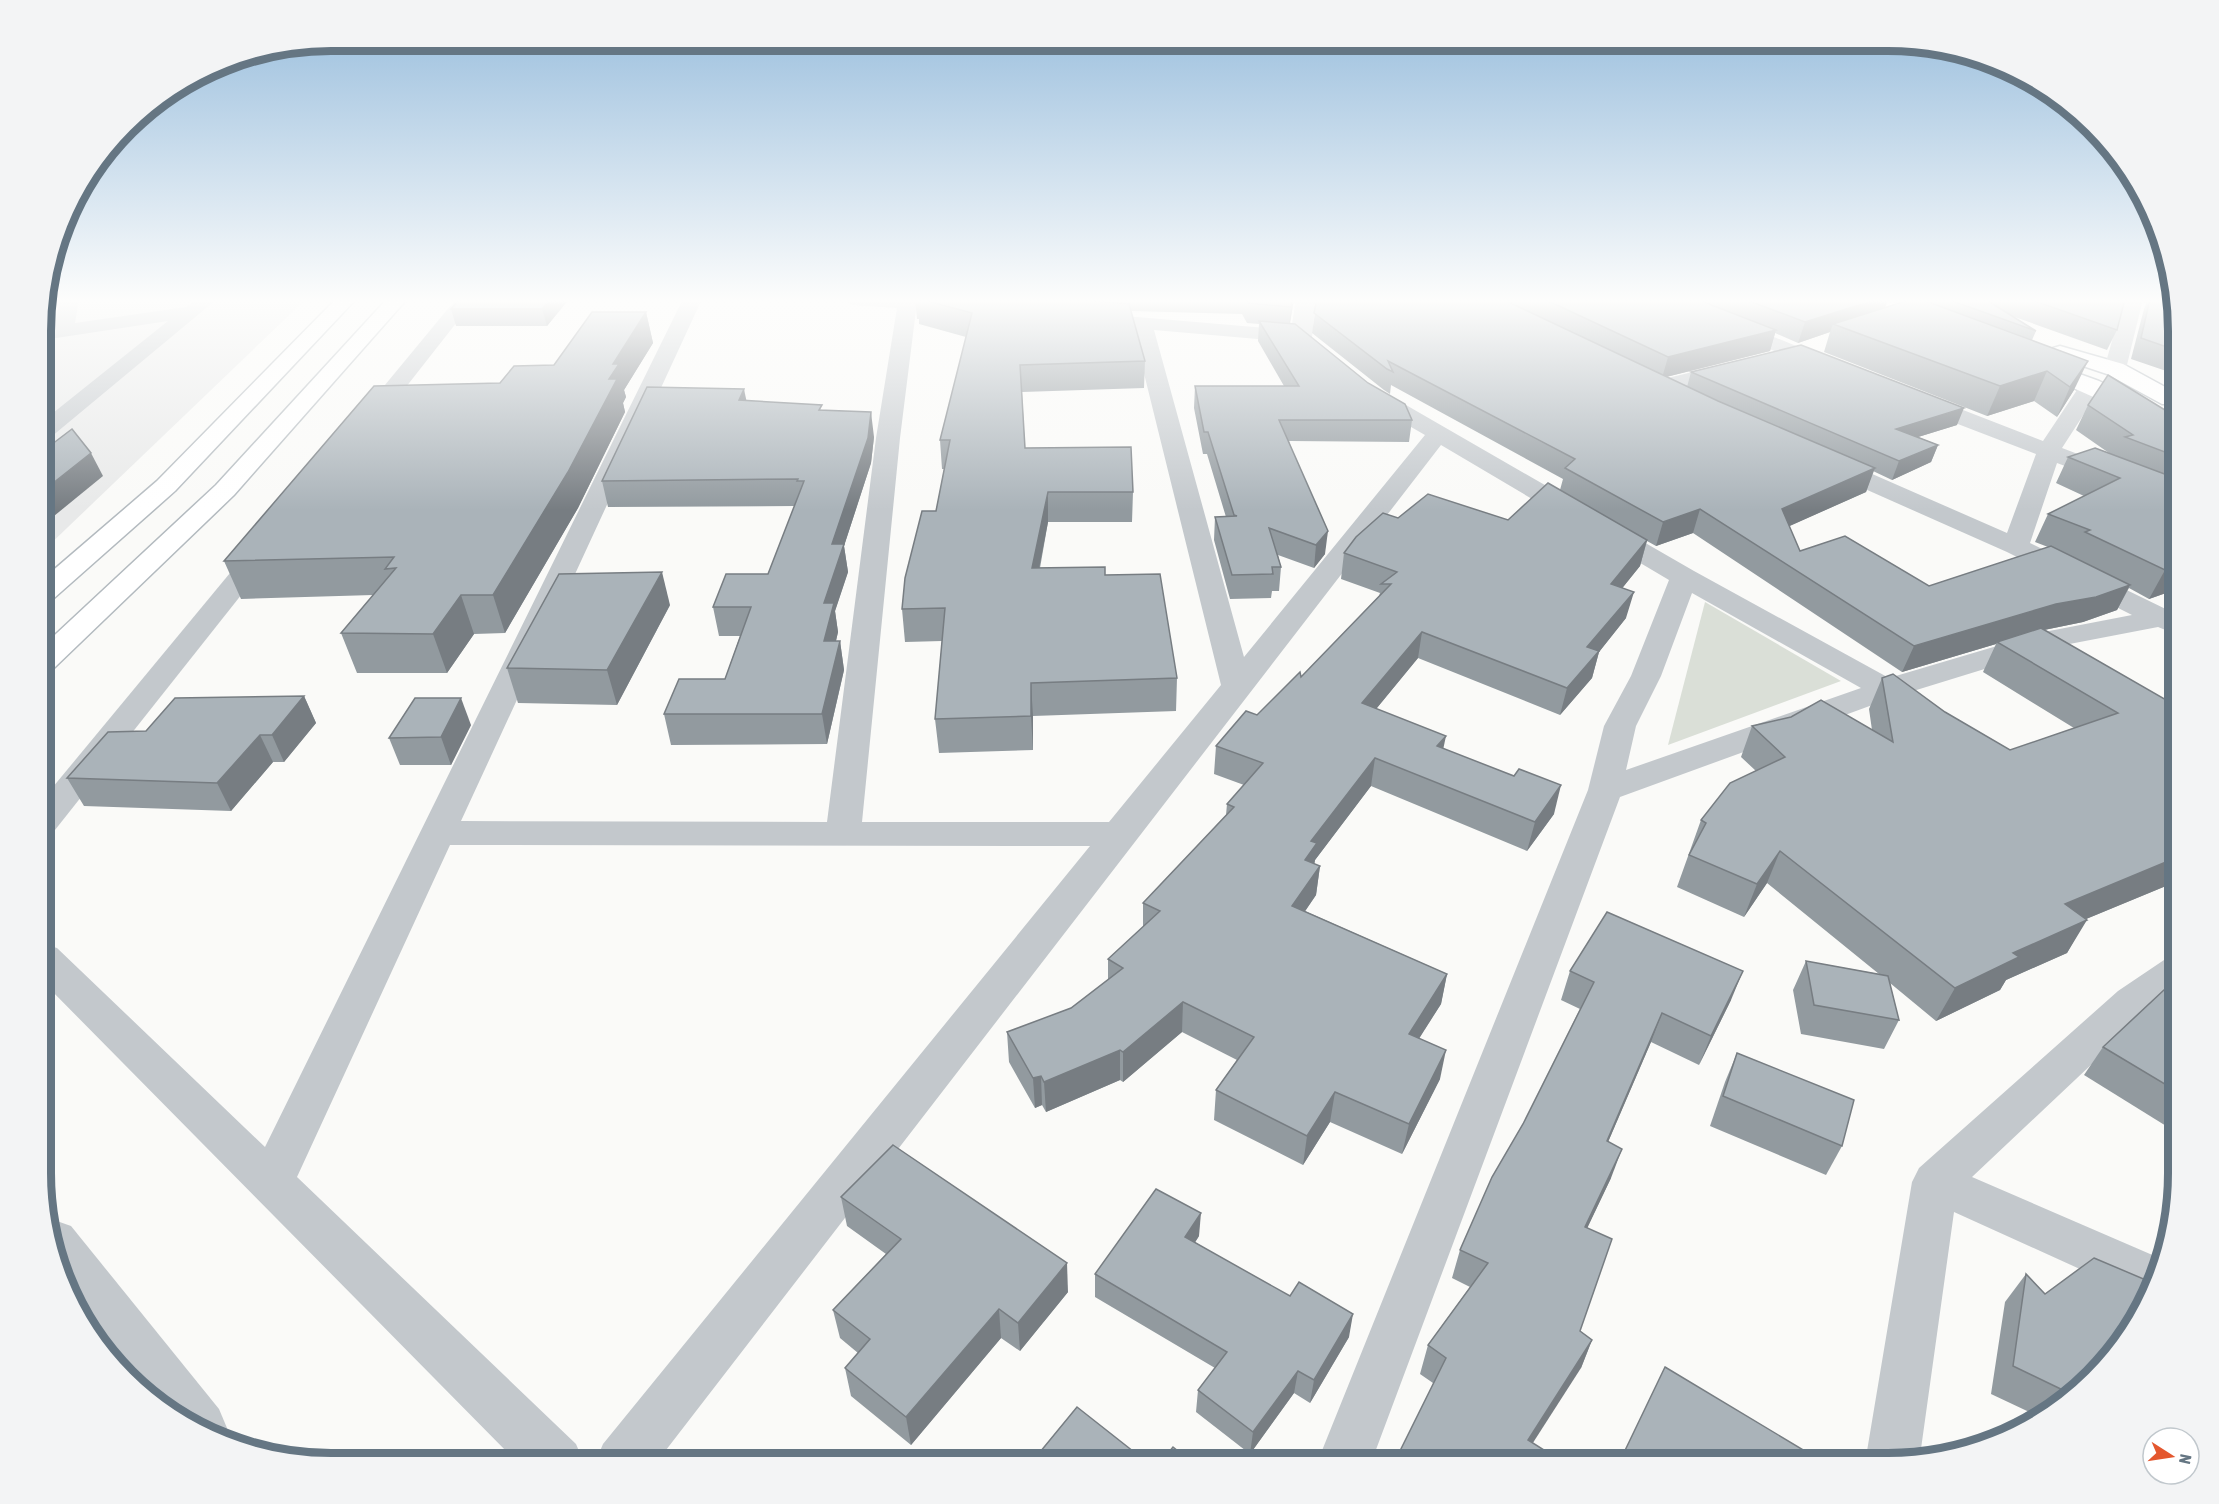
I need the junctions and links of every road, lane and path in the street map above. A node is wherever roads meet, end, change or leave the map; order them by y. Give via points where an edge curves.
1 (121, 369) edge
2 (279, 369) edge
3 (334, 369) edge
4 (409, 369) edge
5 (659, 369) edge
6 (898, 369) edge
7 (1154, 369) edge
8 (1730, 369) edge
9 (1836, 369) edge
10 (2048, 369) edge
11 (2115, 369) edge
12 (1849, 374) edge
13 (1638, 376) edge
14 (1358, 384) edge
15 (2091, 386) junction
16 (1659, 387) junction
17 (1894, 391) edge
18 (2168, 398) edge
19 (1690, 402) edge
20 (2168, 423) edge
21 (51, 426) edge
22 (1438, 434) junction
23 (354, 437) edge
24 (2049, 450) junction
25 (1808, 455) edge
26 (2168, 497) edge
27 (280, 528) edge
28 (2016, 546) junction
29 (1684, 577) junction
30 (51, 586) edge
31 (2168, 622) edge
32 (2168, 622) edge
33 (51, 655) edge
34 (1237, 688) junction
35 (1886, 689) junction
36 (1605, 790) junction
37 (51, 812) edge
38 (438, 833) junction
39 (843, 834) junction
40 (1120, 834) junction
41 (51, 966) edge
42 (2168, 977) edge
43 (271, 1182) junction
44 (1935, 1182) junction
45 (63, 1253) edge
46 (2148, 1277) edge
47 (189, 1414) edge
48 (547, 1453) edge
49 (630, 1453) edge
50 (1348, 1453) edge
51 (1893, 1453) edge

1 - 21 street
2 - 30 main road via 166,486
3 - 33 main road via 225,490
4 - 23 street
5 - 38 street
6 - 39 street
7 - 34 street
8 - 16 street
9 - 12 street
10 - 15 main road
11 - 18 main road
13 - 16 street
14 - 22 street
15 - 20 main road
15 - 24 street
16 - 19 street
17 - 24 street
22 - 29 street
22 - 34 street
24 - 26 street
24 - 28 street
25 - 28 street
27 - 37 street
28 - 31 street
29 - 35 street
29 - 36 street via 1646,676 1620,726
32 - 35 street via 2054,638
34 - 40 street
35 - 36 street
36 - 50 street
38 - 39 street
38 - 43 street
39 - 40 street
40 - 49 street
41 - 43 street
42 - 44 street via 2132,1002
43 - 48 street
44 - 46 street
44 - 51 street
45 - 47 street

